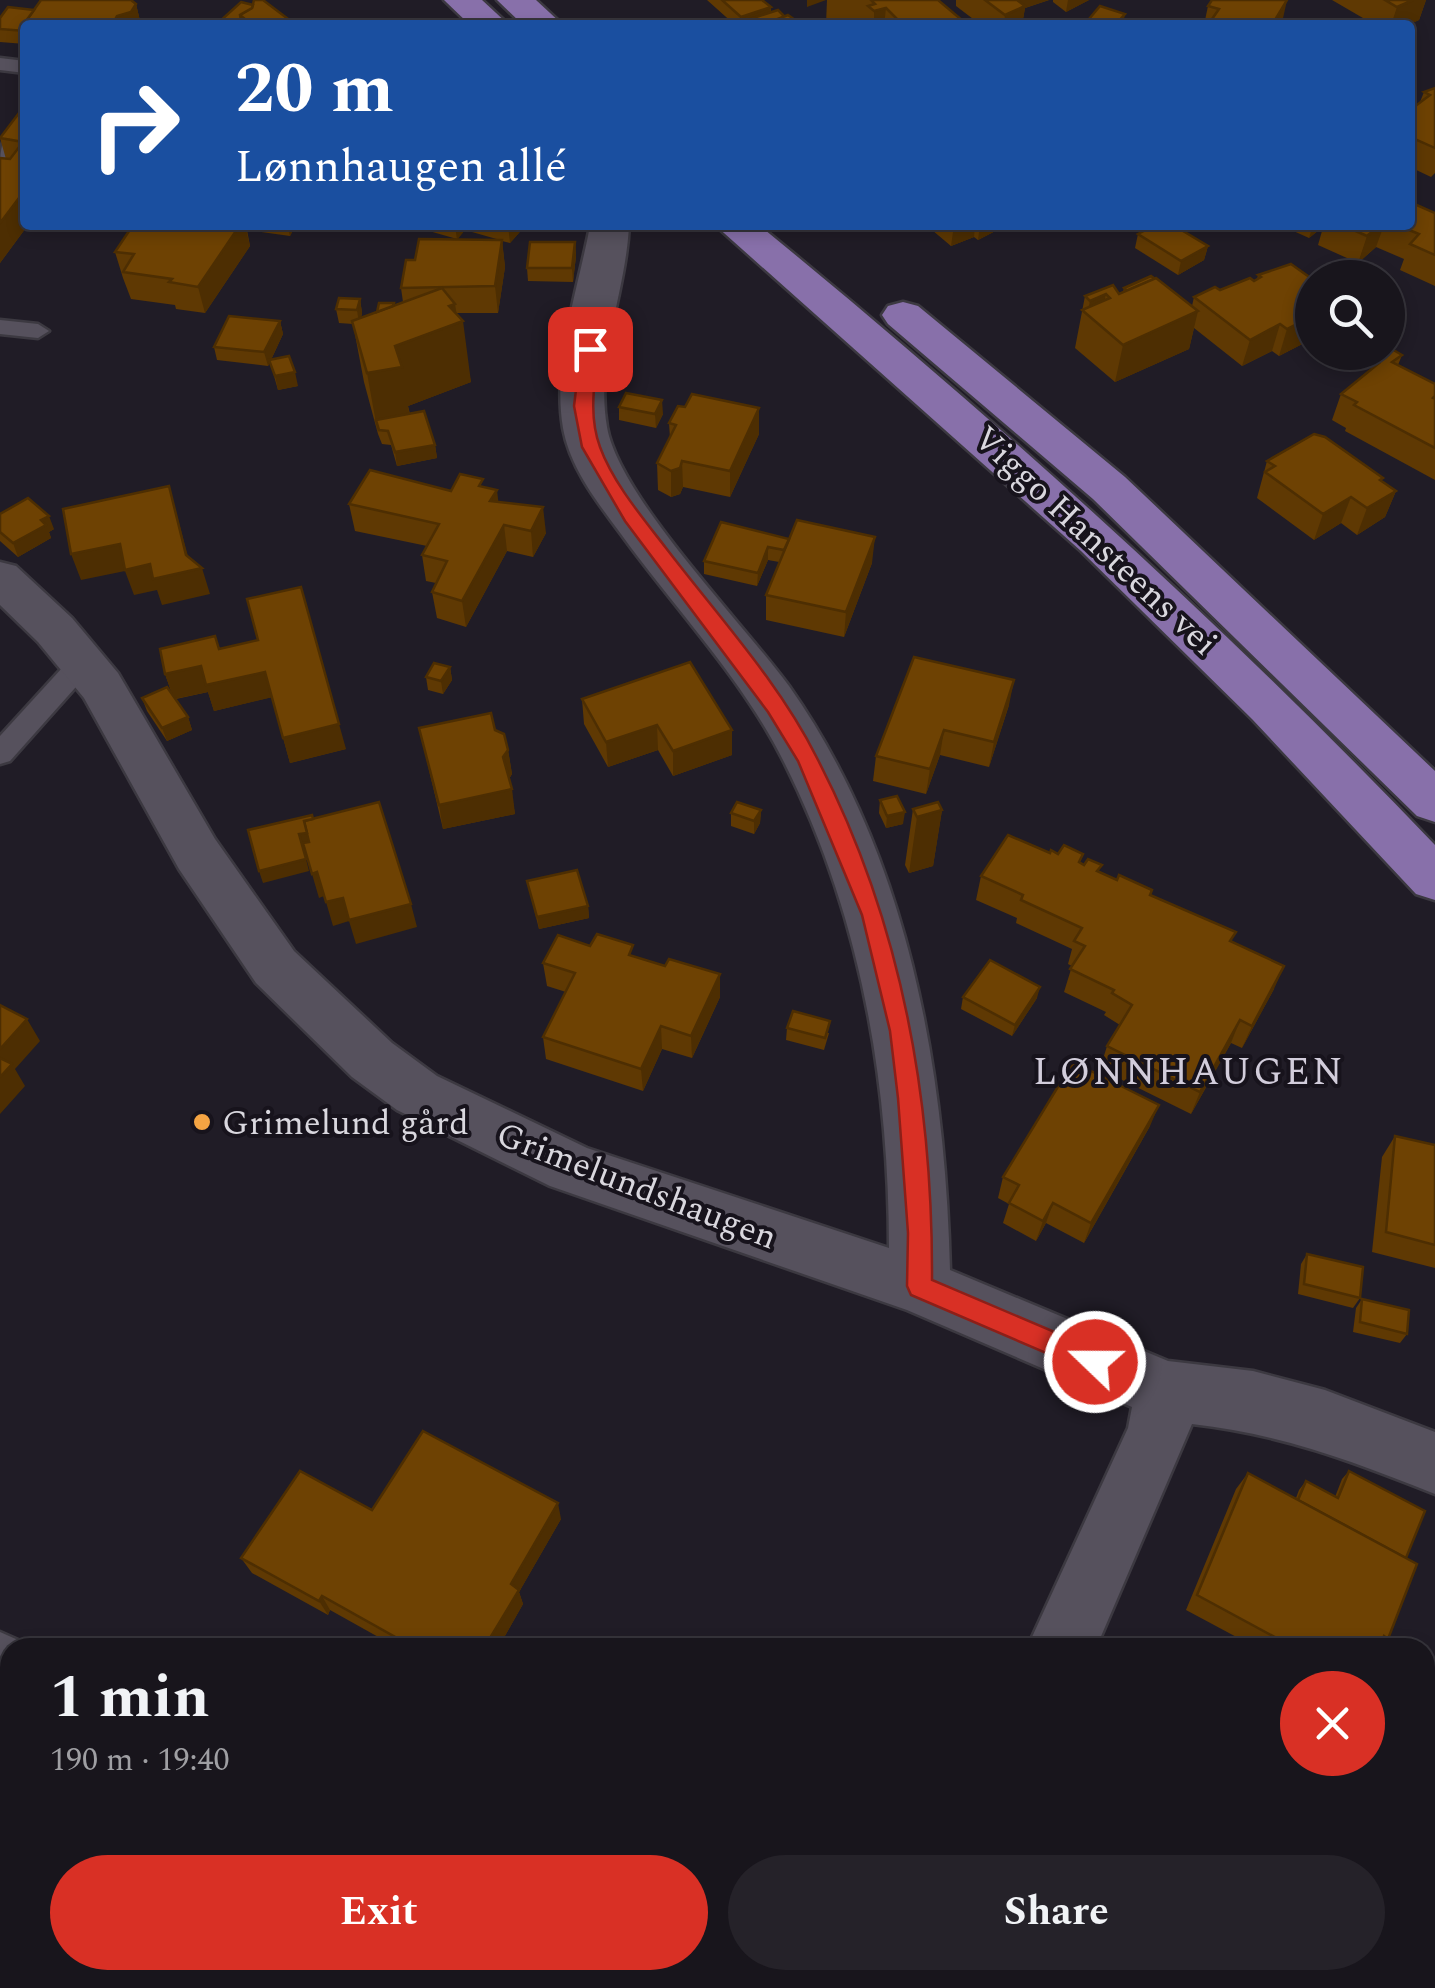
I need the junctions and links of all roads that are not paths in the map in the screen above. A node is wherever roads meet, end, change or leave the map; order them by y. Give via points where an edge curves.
1 (461, 0) edge
2 (514, 0) edge
3 (486, 20) edge
4 (539, 20) edge
5 (20, 132) edge
6 (0, 158) edge
7 (609, 230) edge
8 (741, 230) edge
9 (798, 230) edge
10 (0, 328) edge
11 (38, 331) dead end
12 (4, 586) edge
13 (82, 663) junction
14 (0, 754) edge
15 (1435, 802) edge
16 (1435, 880) edge
17 (920, 1286) junction
18 (1166, 1391) junction
19 (1435, 1463) edge
20 (1066, 1638) edge

1 - 3 highway
2 - 4 highway
5 - 6 lane
7 - 17 street via 584,378 585,429 632,516 776,706 846,844 873,915 902,1031
8 - 16 highway, Viggo Hansteens vei via 893,354 1070,513 1219,654
9 - 15 highway, Viggo Hansteens vei via 1108,488
10 - 11 lane
12 - 13 street, Grimelundshaugen
13 - 14 lane
13 - 17 street, Grimelundshaugen via 240,918 276,967 372,1060 417,1093 571,1168
17 - 18 street, Grimelundshaugen
18 - 19 street, Grimelundshaugen via 1325,1420
18 - 20 street via 1159,1431

